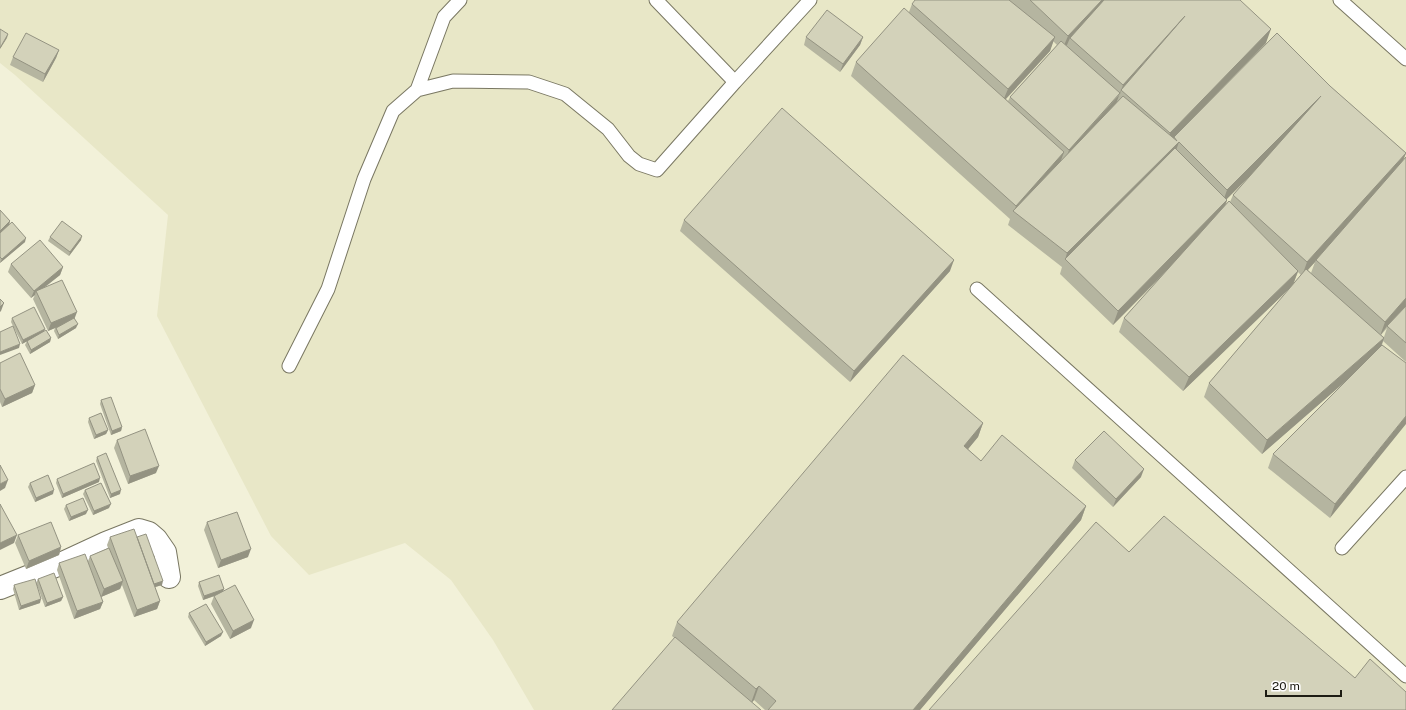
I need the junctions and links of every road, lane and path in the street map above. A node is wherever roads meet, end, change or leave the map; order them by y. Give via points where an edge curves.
1 (460, 0) edge
2 (656, 0) edge
3 (810, 0) edge
4 (1340, 0) edge
5 (1406, 59) edge
6 (735, 82) junction
7 (417, 90) junction
8 (977, 288) dead end
9 (289, 366) dead end
10 (1406, 477) edge
11 (1342, 548) dead end
12 (168, 576) dead end
13 (0, 588) edge
14 (1406, 676) edge

1 - 7 lane via 444,16
2 - 6 lane
3 - 6 lane
4 - 5 lane
6 - 7 lane via 657,170 640,164 629,156 608,129 565,94 529,82 453,81
7 - 9 lane via 393,111 364,179 328,289
8 - 14 lane
10 - 11 lane
12 - 13 street via 165,552 149,533 139,530

